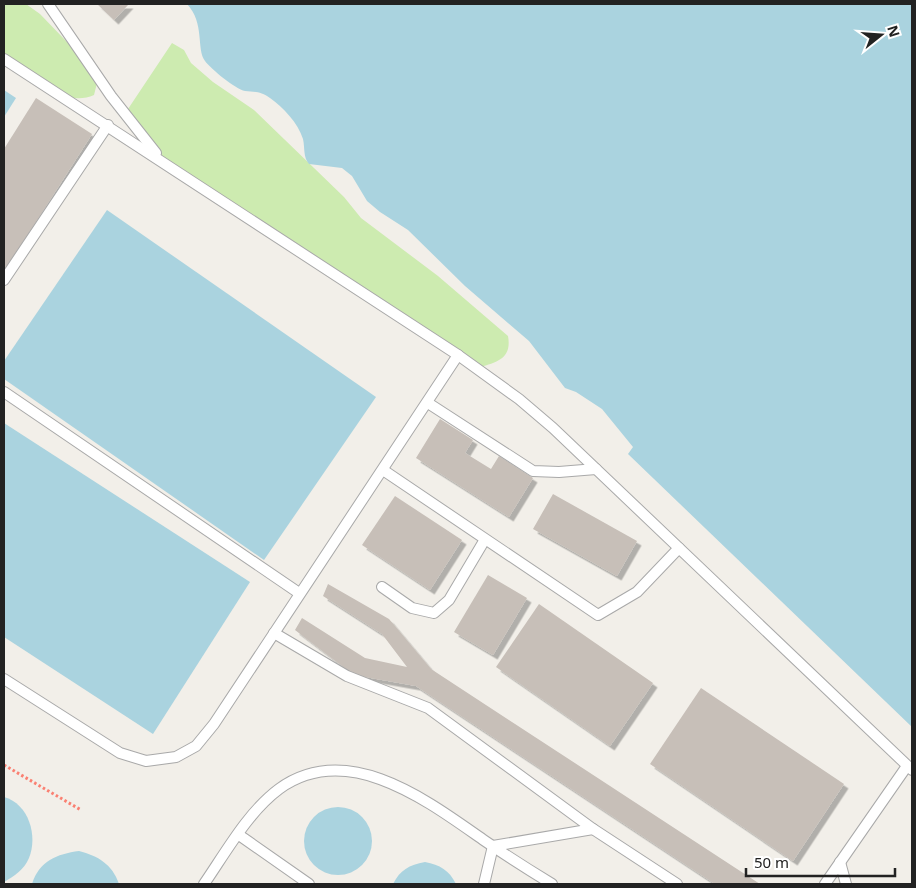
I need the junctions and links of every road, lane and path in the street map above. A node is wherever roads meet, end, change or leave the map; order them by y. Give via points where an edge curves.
1 (48, 4) edge
2 (4, 59) edge
3 (108, 125) junction
4 (161, 160) junction
5 (4, 280) edge
6 (458, 355) junction
7 (4, 392) edge
8 (428, 403) junction
9 (596, 469) junction
10 (383, 470) junction
11 (484, 541) junction
12 (679, 548) junction
13 (382, 587) dead end
14 (299, 592) junction
15 (274, 633) junction
16 (4, 678) edge
17 (4, 765) edge
18 (910, 768) edge
19 (81, 810) dead end
20 (593, 829) junction
21 (239, 835) junction
22 (493, 846) junction
23 (840, 862) junction
24 (204, 884) edge
25 (309, 884) edge
26 (484, 884) edge
27 (552, 884) edge
28 (677, 884) edge
29 (825, 884) edge
30 (846, 884) edge

1 - 4 lane via 111,96
2 - 3 lane
3 - 4 lane
3 - 5 lane
4 - 6 lane
6 - 8 lane
6 - 9 lane via 519,399
7 - 14 lane
8 - 9 lane via 533,471
8 - 10 lane
9 - 12 lane
10 - 11 lane
10 - 14 lane
11 - 12 lane via 598,615 637,592
11 - 13 lane via 448,600 434,613 412,608
12 - 18 lane
14 - 15 lane
15 - 16 lane via 214,724 196,746 176,758 146,761 120,753
15 - 20 lane via 347,676 428,708
17 - 19 path
18 - 23 lane
20 - 22 lane
20 - 28 lane
21 - 22 lane via 257,810 279,789 307,774 339,771 366,774 392,783 431,804
21 - 24 lane
21 - 25 lane
22 - 26 lane
22 - 27 lane
23 - 29 lane
23 - 30 lane

